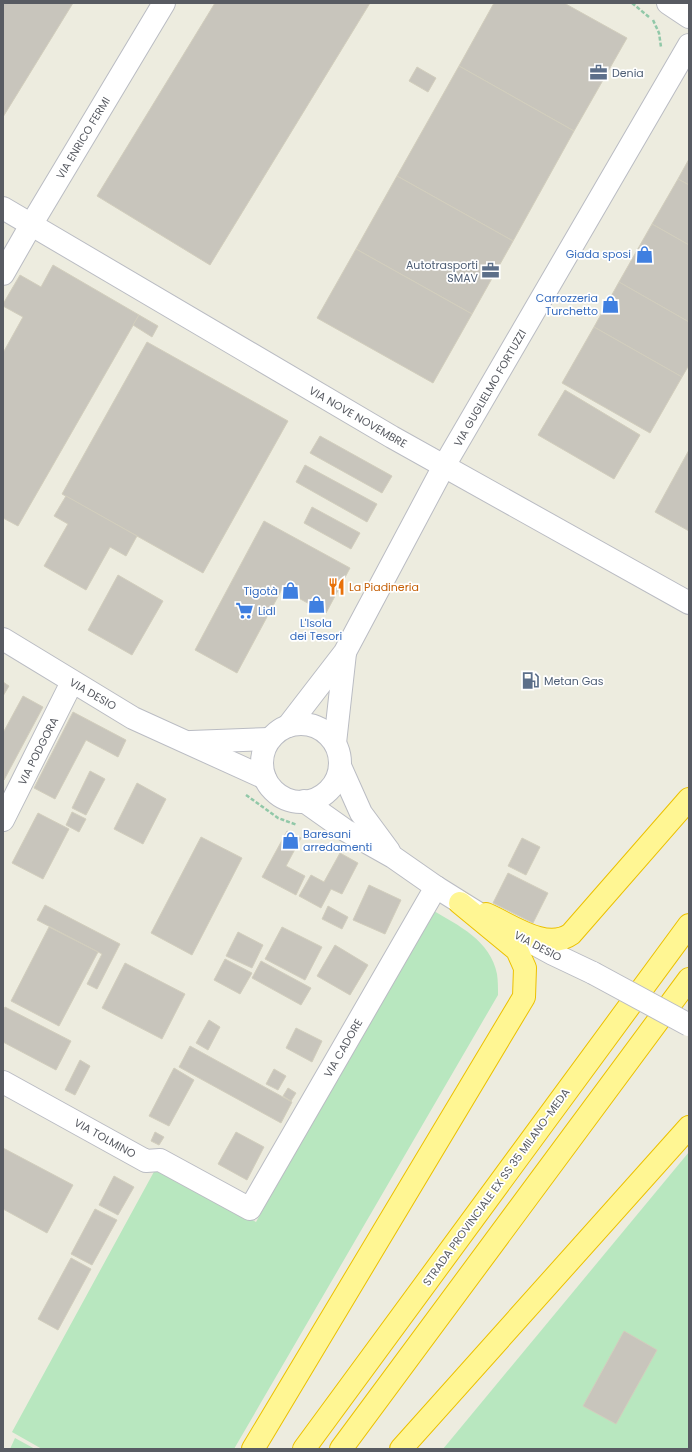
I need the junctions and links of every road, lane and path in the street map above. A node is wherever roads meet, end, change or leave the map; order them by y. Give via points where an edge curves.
1 (164, 3) edge
2 (632, 3) edge
3 (668, 3) edge
4 (689, 17) edge
5 (689, 45) edge
6 (674, 70) junction
7 (3, 208) edge
8 (31, 225) junction
9 (3, 274) edge
10 (444, 466) junction
11 (689, 603) edge
12 (3, 639) edge
13 (345, 652) junction
14 (72, 682) junction
15 (288, 726) junction
16 (270, 739) junction
17 (186, 742) junction
18 (335, 743) junction
19 (340, 766) junction
20 (265, 778) junction
21 (241, 792) dead end
22 (8, 798) edge
23 (689, 799) edge
24 (304, 801) junction
25 (3, 820) edge
26 (303, 827) dead end
27 (393, 857) junction
28 (436, 887) junction
29 (463, 905) junction
30 (689, 925) edge
31 (689, 979) edge
32 (689, 1025) edge
33 (3, 1082) edge
34 (689, 1127) edge
35 (250, 1209) joint
36 (254, 1449) edge
37 (304, 1449) edge
38 (341, 1449) edge
39 (401, 1449) edge

1 - 8 street, VIA ENRICO FERMI
2 - 6 path via 653,20 661,46 657,60
3 - 4 street
5 - 6 street, VIA GUGLIELMO FORTUZZI
6 - 10 street, VIA GUGLIELMO FORTUZZI
7 - 8 street, VIA NOVE NOVEMBRE
8 - 9 street, VIA ENRICO FERMI
8 - 10 street, VIA NOVE NOVEMBRE
10 - 11 street, VIA NOVE NOVEMBRE
10 - 13 street, VIA GUGLIELMO FORTUZZI
12 - 14 street, VIA DESIO
13 - 15 street, VIA GUGLIELMO FORTUZZI
13 - 18 street, VIA GUGLIELMO FORTUZZI
14 - 17 street, VIA DESIO via 133,718
14 - 22 street, VIA PODGORA
15 - 16 street
15 - 18 street via 314,726 326,733
16 - 17 street, VIA DESIO
16 - 20 street via 264,751 262,765
17 - 20 street, VIA DESIO
18 - 19 street
19 - 24 street via 336,779 328,790 317,798
19 - 27 street, VIA DESIO via 362,813
20 - 24 street via 281,796 292,801
21 - 26 path via 278,818
22 - 25 street, VIA PODGORA
23 - 29 highway via 572,934 565,938 555,940 538,937
24 - 27 street, VIA DESIO via 345,830
27 - 28 street, VIA DESIO
28 - 29 street, VIA DESIO
28 - 35 street, VIA CADORE
29 - 32 street, VIA DESIO, bridge
29 - 36 highway via 516,950 525,968 524,997
30 - 37 highway, STRADA PROVINCIALE EX SS 35 MILANO-MEDA
31 - 38 highway
33 - 35 street, VIA TOLMINO via 146,1161 160,1160
34 - 39 highway

